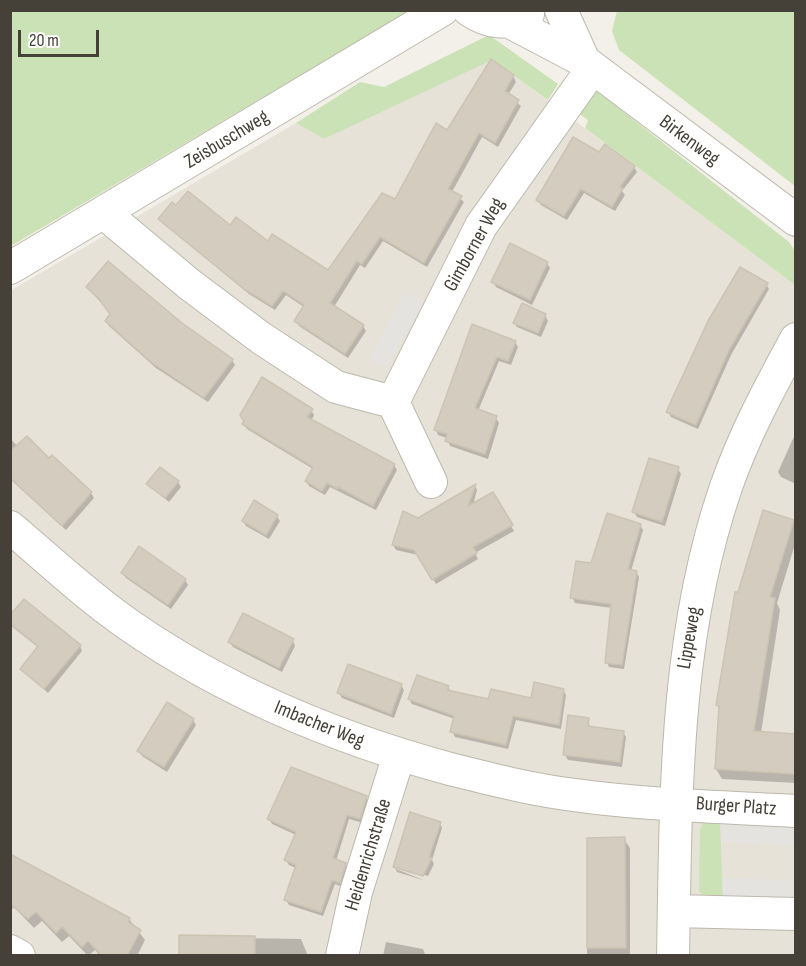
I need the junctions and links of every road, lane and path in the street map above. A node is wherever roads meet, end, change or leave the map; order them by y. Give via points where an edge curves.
1 (442, 10) edge
2 (469, 10) edge
3 (561, 10) edge
4 (522, 16) edge
5 (588, 65) junction
6 (104, 213) junction
7 (795, 220) edge
8 (10, 268) edge
9 (795, 339) edge
10 (393, 402) junction
11 (431, 482) dead end
12 (10, 527) edge
13 (399, 755) junction
14 (677, 804) junction
15 (795, 811) edge
16 (674, 911) junction
17 (795, 914) edge
18 (10, 951) edge
19 (19, 956) edge
20 (342, 956) edge
21 (673, 956) edge

1 - 6 street, Zeisbuschweg
2 - 4 street, Birkenweg via 488,20
3 - 5 street, Birkenweg
4 - 5 street, Birkenweg
5 - 7 street, Birkenweg
5 - 10 street, Gimborner Weg via 481,226
6 - 8 street, Zeisbuschweg
6 - 10 street via 198,291 326,381
9 - 14 street, Lippeweg via 759,408 726,487 701,576 683,678
10 - 11 street
12 - 13 street, Imbacher Weg via 128,624 185,661 262,702
13 - 14 street, Imbacher Weg via 488,779 573,795
13 - 20 street, Heidenrichstraße via 356,892
14 - 15 street, Burger Platz
14 - 16 street, Lippeweg
16 - 17 street
16 - 21 street, Lippeweg
18 - 19 street

